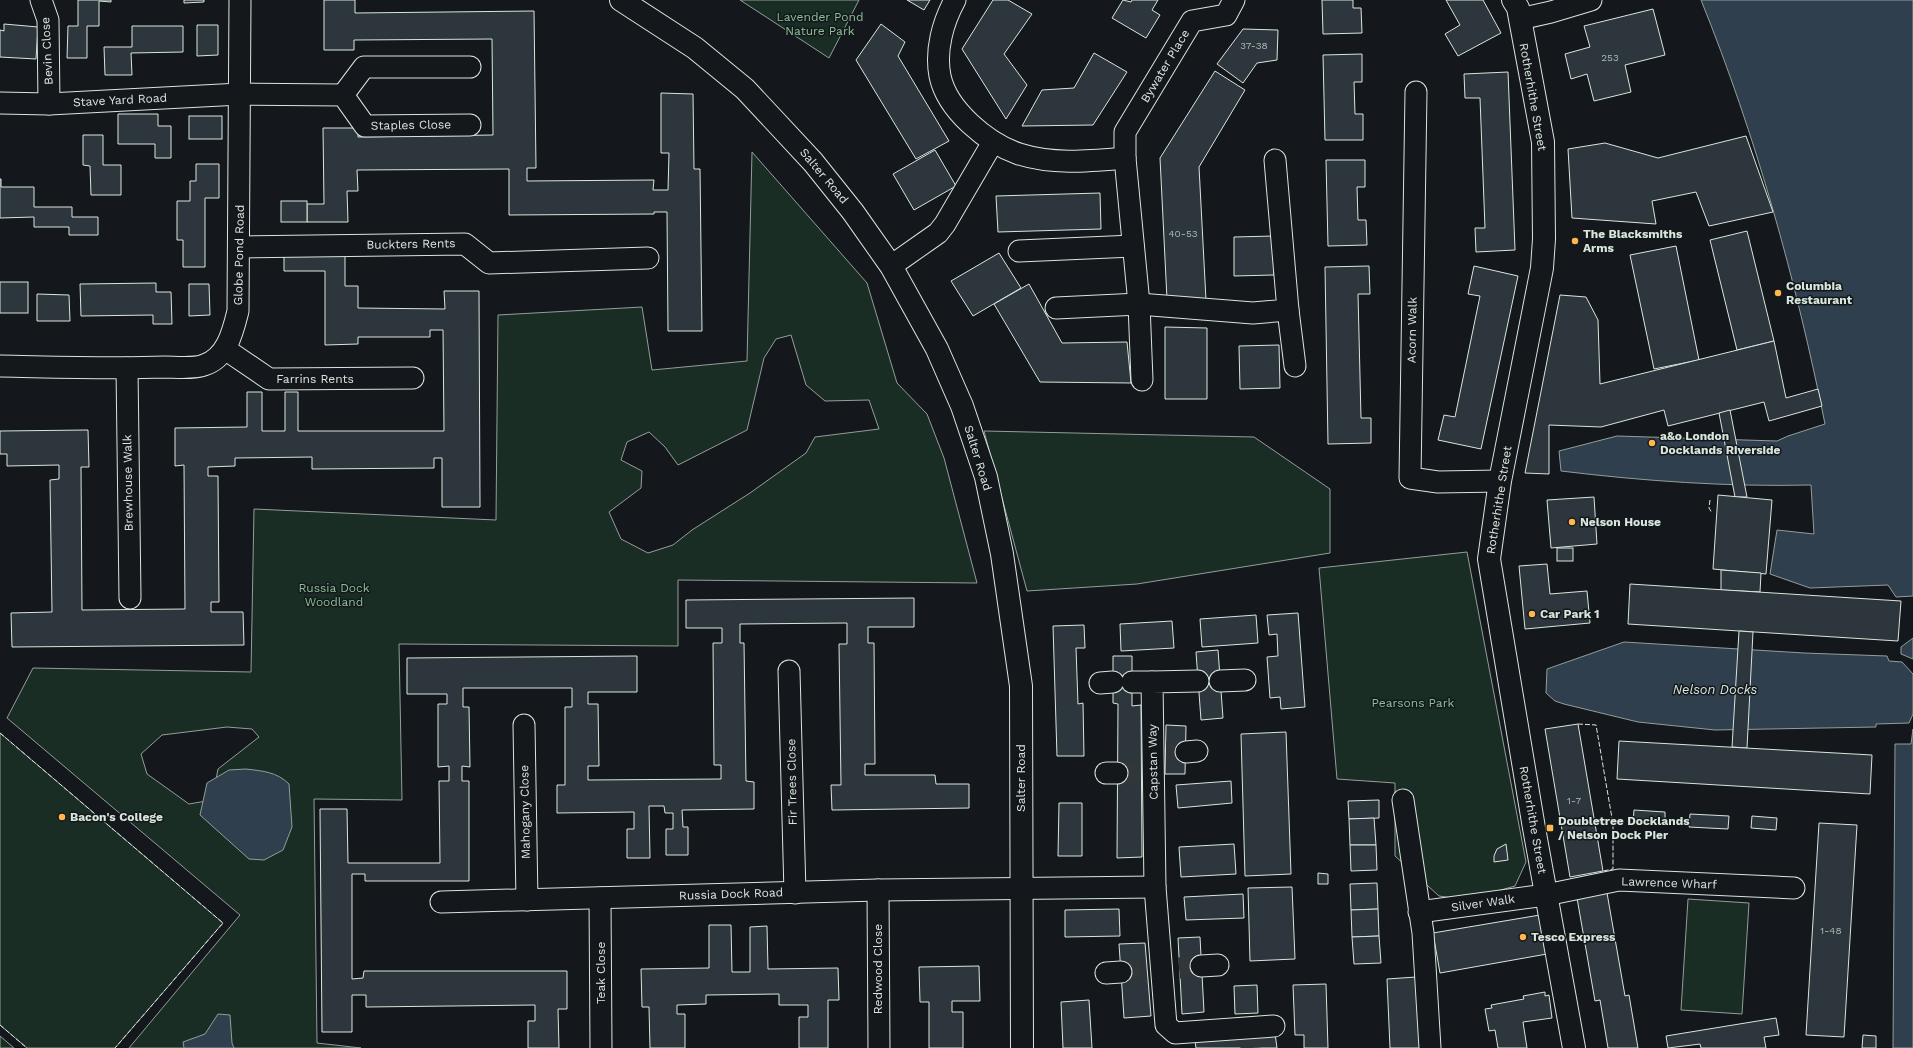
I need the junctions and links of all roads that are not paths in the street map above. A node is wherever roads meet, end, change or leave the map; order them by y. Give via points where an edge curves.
1 (41, 0) edge
2 (240, 0) edge
3 (621, 0) edge
4 (955, 0) edge
5 (1234, 0) edge
6 (1591, 0) edge
7 (1517, 10) edge
8 (470, 67) dead end
9 (1416, 92) dead end
10 (240, 94) junction
11 (344, 95) junction
12 (0, 103) edge
13 (50, 104) junction
14 (470, 125) dead end
15 (994, 142) junction
16 (1124, 158) junction
17 (1274, 160) dead end
18 (1133, 246) junction
19 (239, 247) junction
20 (1019, 251) dead end
21 (648, 258) dead end
22 (891, 266) junction
23 (1139, 304) junction
24 (1056, 308) dead end
25 (1288, 310) junction
26 (225, 349) junction
27 (0, 366) edge
28 (1295, 366) dead end
29 (127, 368) junction
30 (414, 378) dead end
31 (1142, 380) dead end
32 (1500, 481) junction
33 (130, 598) dead end
34 (789, 671) dead end
35 (1245, 680) dead end
36 (1198, 681) dead end
37 (1220, 681) dead end
38 (1152, 682) junction
39 (1115, 683) dead end
40 (524, 725) dead end
41 (1404, 800) dead end
42 (1155, 888) junction
43 (1794, 888) dead end
44 (1021, 889) junction
45 (878, 890) junction
46 (795, 892) junction
47 (1546, 895) junction
48 (600, 898) junction
49 (527, 900) junction
50 (441, 902) dead end
51 (1420, 912) junction
52 (1274, 1026) dead end
53 (601, 1048) edge
54 (879, 1048) edge
55 (1022, 1048) edge
56 (1430, 1048) edge
57 (1574, 1048) edge

1 - 13 street, Bevin Close via 48,20
2 - 10 street, Globe Pond Road
3 - 22 main road, Salter Road via 695,48 745,89 813,162
4 - 15 street via 942,31 940,77 951,101 970,124
5 - 16 street, Bywater Place via 1226,15 1192,21 1125,132
6 - 7 street via 1551,12
7 - 32 main road, Rotherhithe Street via 1543,142 1544,239 1540,274
8 - 11 street via 364,67
9 - 32 street, Acorn Walk via 1410,478 1438,482
10 - 11 street
10 - 13 street, Stave Yard Road
10 - 19 street, Globe Pond Road
11 - 14 street, Staples Close via 365,126
12 - 13 street, Stave Yard Road
15 - 16 street via 1019,154 1052,160 1085,162
15 - 22 street via 945,224 938,232
16 - 18 street, Bywater Place
17 - 25 street
18 - 20 street
18 - 23 street, Bywater Place
19 - 21 street, Buckters Rents via 465,244 489,264
19 - 26 street, Globe Pond Road via 238,311
22 - 44 main road, Salter Road via 937,350 962,406 986,477 1002,554 1021,686
23 - 24 street
23 - 25 street via 1253,313
23 - 31 street, Bywater Place
25 - 28 street
26 - 29 street via 204,366
26 - 30 street, Farrins Rents via 269,379
27 - 29 street
29 - 33 street, Brewhouse Walk
32 - 47 main road, Rotherhithe Street via 1489,559
34 - 46 street, Fir Trees Close
35 - 37 street
36 - 38 street
38 - 39 street
38 - 42 street, Capstan Way via 1166,759
40 - 49 street, Mahogany Close
41 - 51 street
42 - 44 street
42 - 52 street, Capstan Way via 1166,1025 1175,1033 1249,1032
43 - 47 street, Lawrence Wharf via 1619,880
44 - 45 street, Russia Dock Road
44 - 55 main road, Salter Road
45 - 46 street, Russia Dock Road
45 - 54 street, Redwood Close
46 - 48 street, Russia Dock Road
47 - 51 street, Silver Walk
47 - 57 main road, Rotherhithe Street
48 - 49 street, Russia Dock Road
48 - 53 street, Teak Close
49 - 50 street, Russia Dock Road
51 - 56 street

